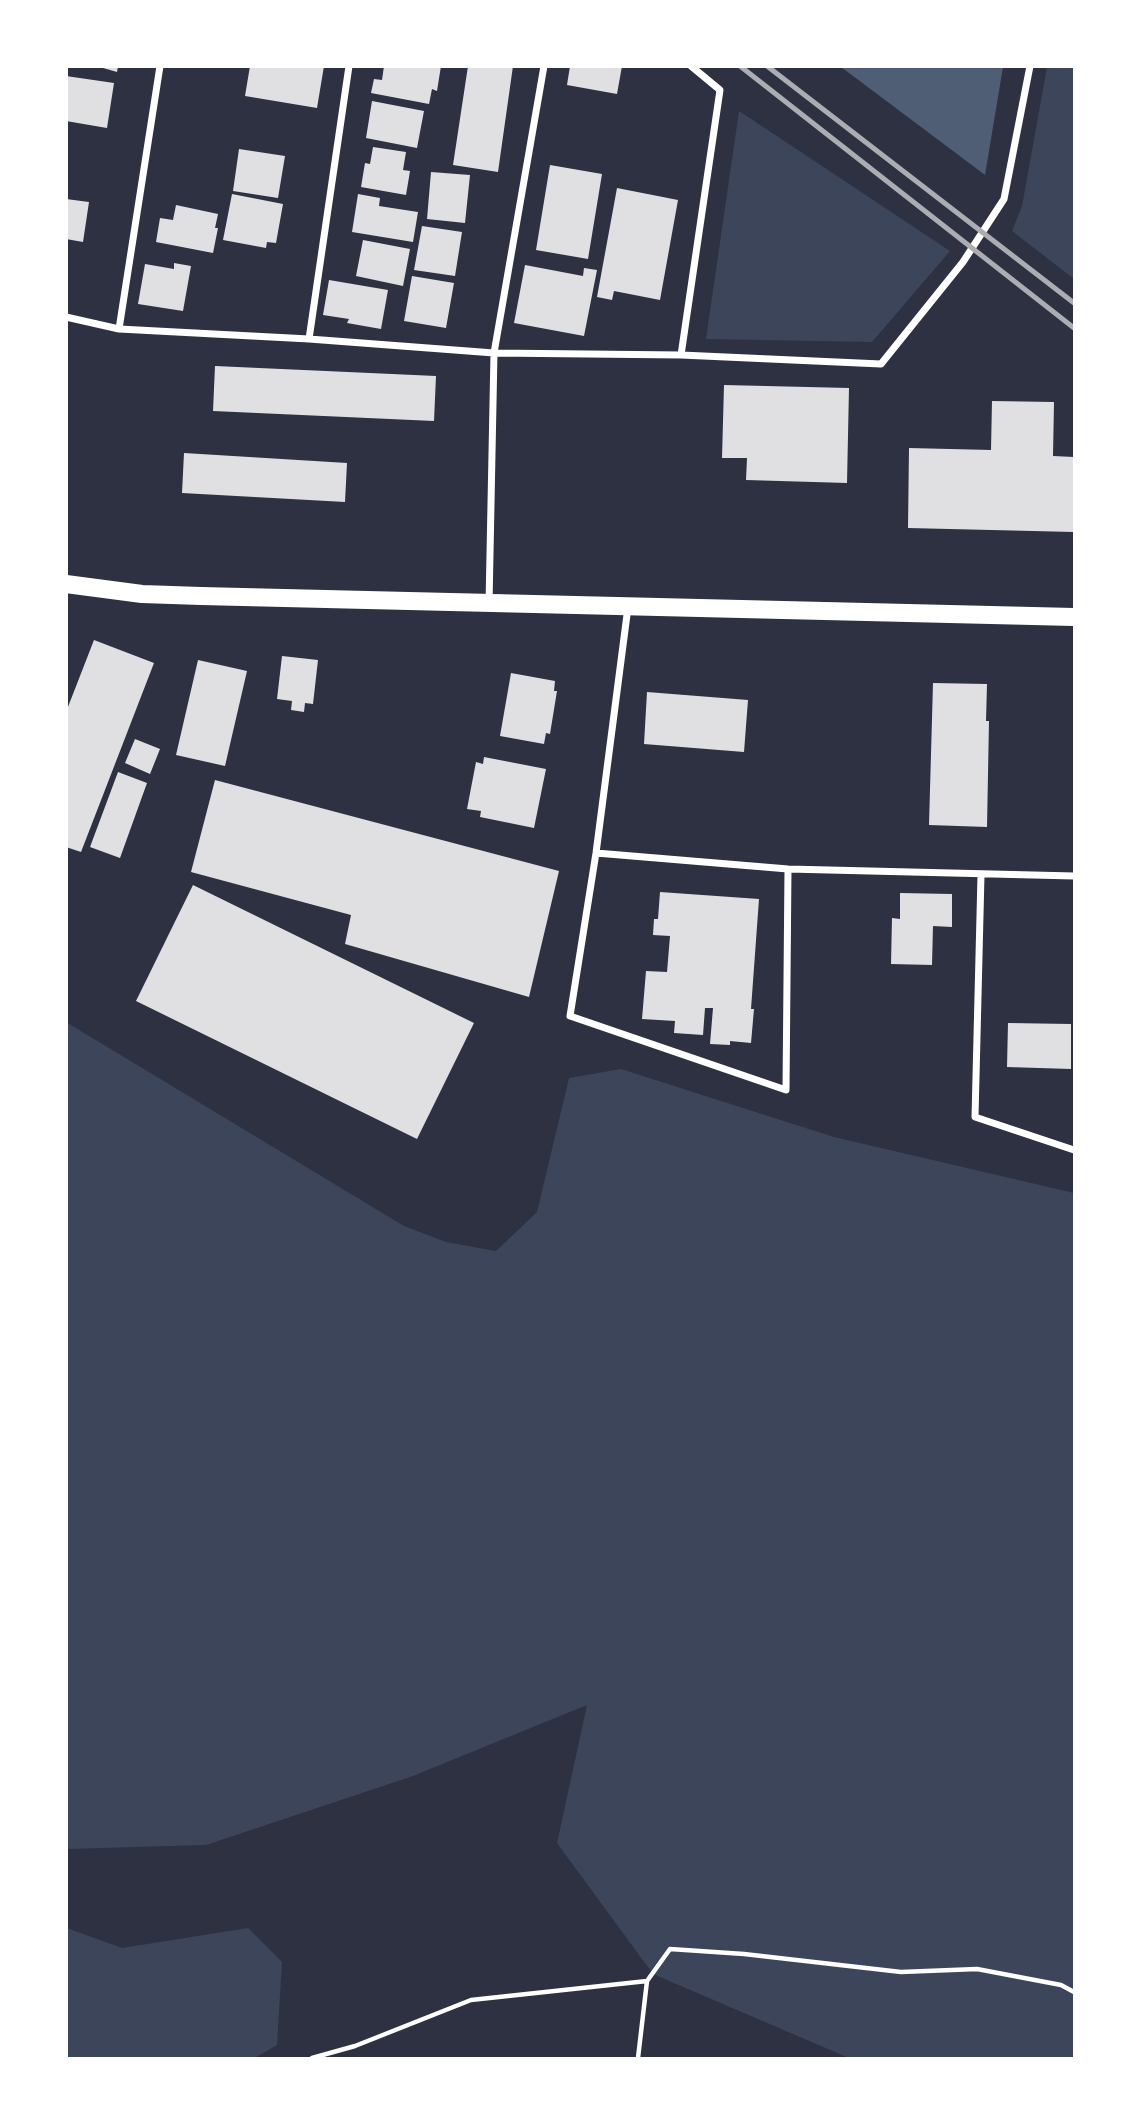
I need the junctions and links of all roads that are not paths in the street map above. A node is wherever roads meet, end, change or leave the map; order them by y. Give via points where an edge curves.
1 (160, 66) edge
2 (349, 66) edge
3 (544, 66) edge
4 (691, 66) edge
5 (1030, 66) edge
6 (66, 317) edge
7 (119, 329) junction
8 (309, 339) junction
9 (494, 353) junction
10 (681, 355) junction
11 (66, 584) edge
12 (489, 604) junction
13 (628, 607) junction
14 (1074, 617) edge
15 (596, 853) junction
16 (788, 869) junction
17 (981, 875) junction
18 (1074, 876) edge
19 (1074, 1150) edge

1 - 7 street
2 - 8 street
3 - 9 street
4 - 10 street via 720,90
5 - 10 street via 1004,198 962,262 881,364
6 - 7 street
7 - 8 street
8 - 9 street
9 - 10 street
9 - 12 street
11 - 12 main road via 142,594
12 - 13 main road
13 - 14 main road
13 - 15 street
15 - 16 street
15 - 16 street via 570,1016 786,1090
16 - 17 street
17 - 18 street
17 - 19 street via 975,1117

